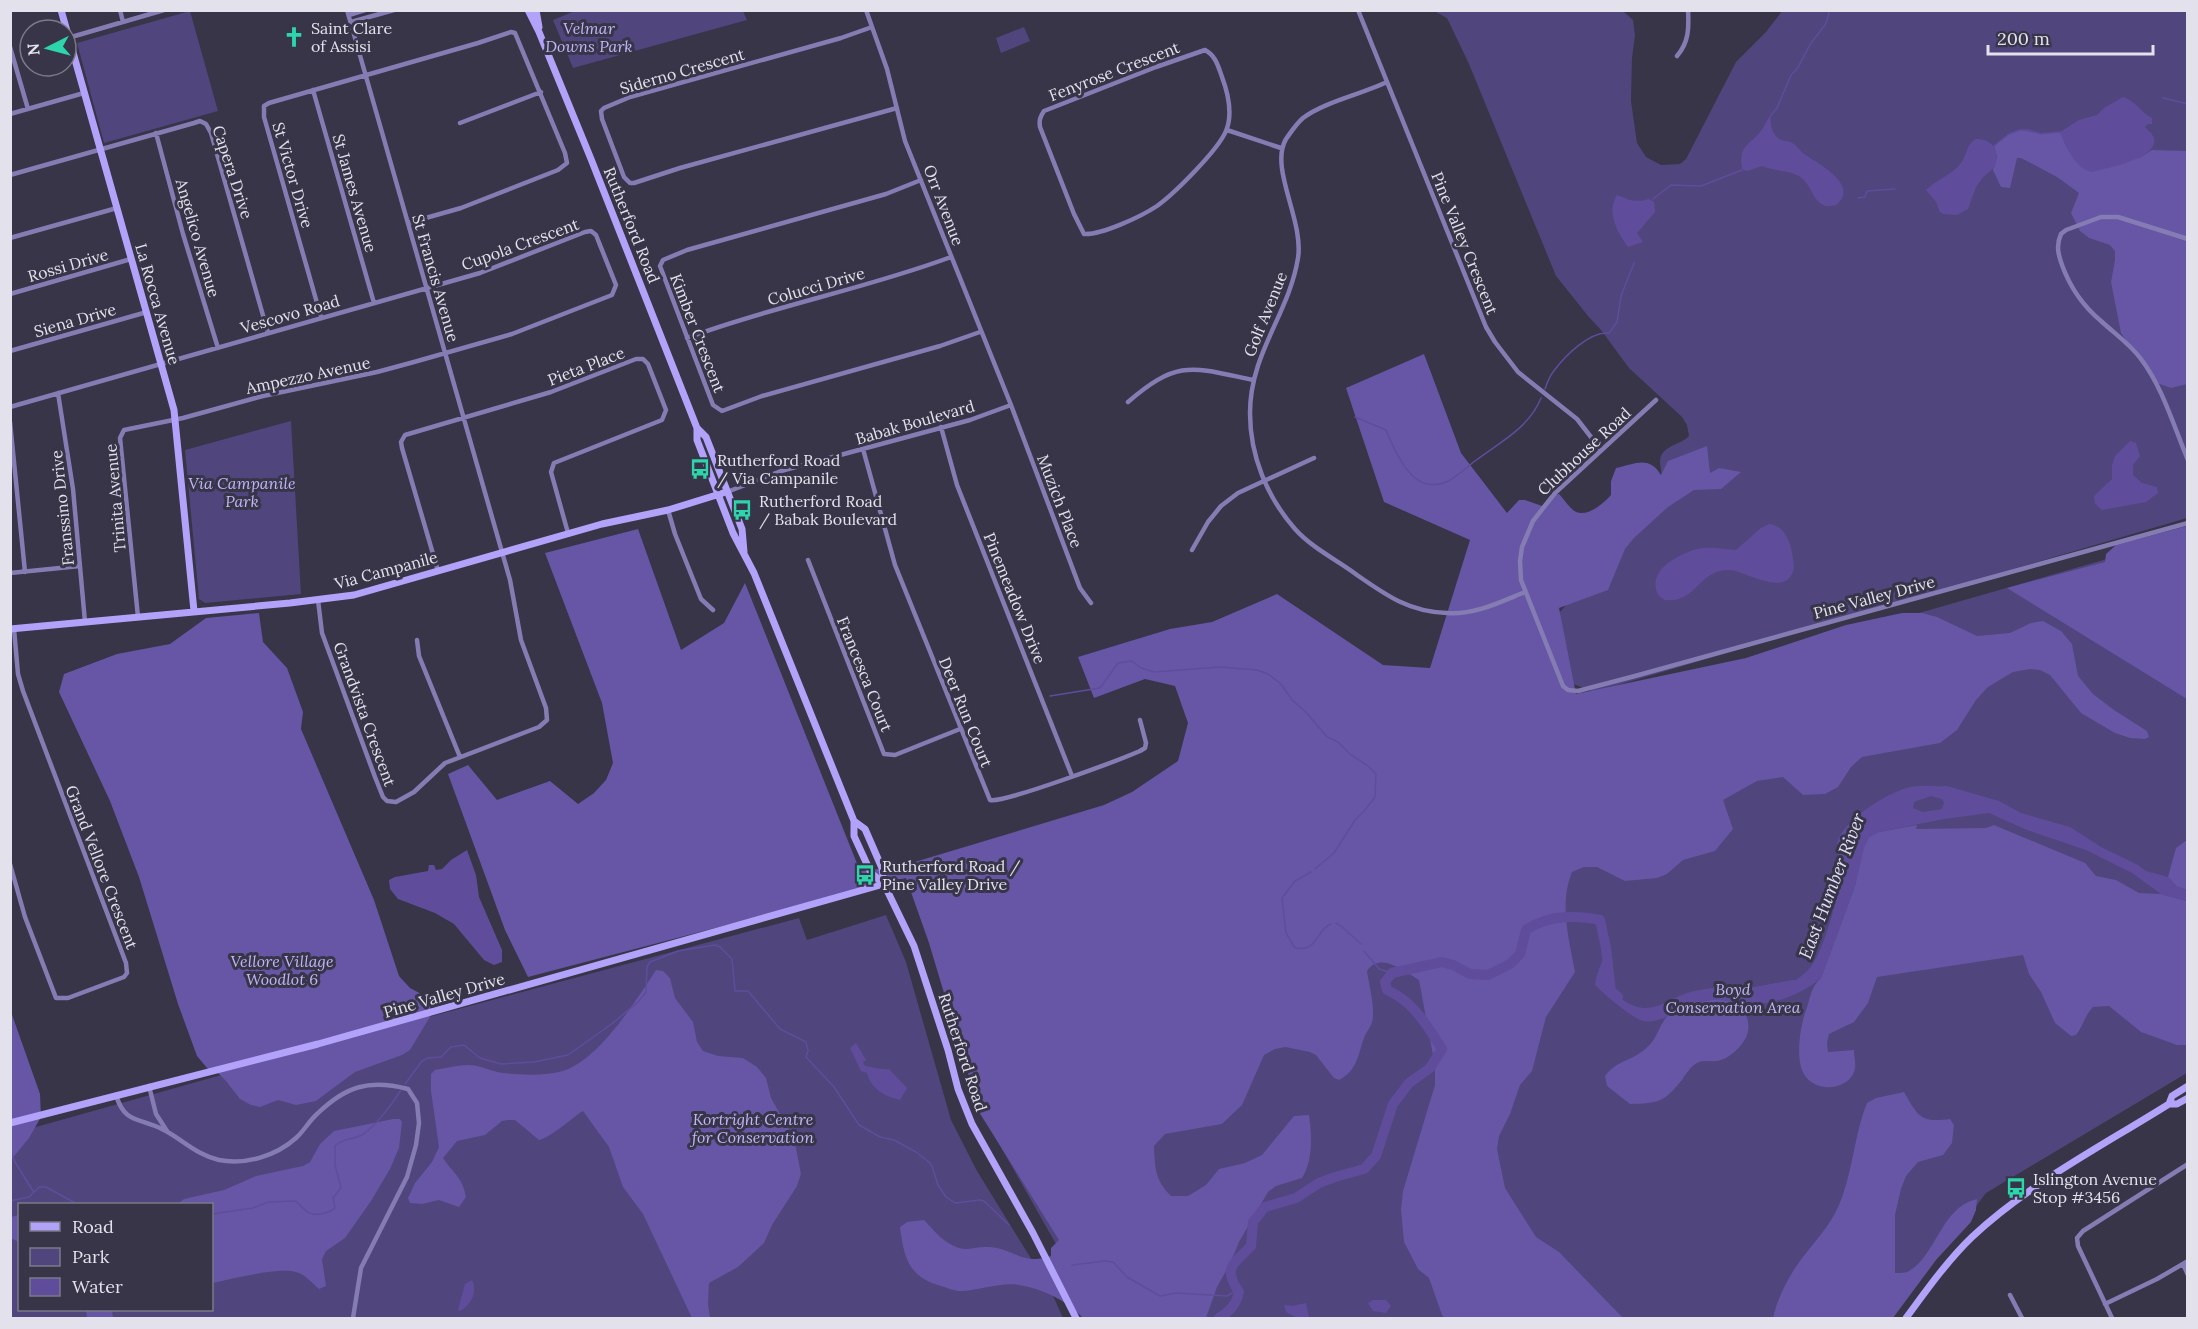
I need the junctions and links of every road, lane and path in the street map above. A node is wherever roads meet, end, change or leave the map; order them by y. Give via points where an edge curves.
1 (120, 10) edge
2 (164, 10) edge
3 (365, 10) edge
4 (394, 10) edge
5 (528, 10) edge
6 (536, 10) edge
7 (866, 10) edge
8 (1358, 10) edge
9 (1688, 10) edge
10 (348, 13) edge
11 (123, 22) junction
12 (351, 22) junction
13 (872, 27) junction
14 (539, 32) junction
15 (78, 35) edge
16 (10, 47) edge
17 (1677, 56) dead end
18 (78, 72) edge
19 (366, 75) junction
20 (1387, 82) junction
21 (313, 90) junction
22 (541, 92) junction
23 (84, 93) junction
24 (897, 108) junction
25 (28, 109) junction
26 (10, 114) edge
27 (460, 123) dead end
28 (1227, 130) junction
29 (156, 133) junction
30 (1281, 148) junction
31 (100, 149) junction
32 (10, 175) edge
33 (921, 180) junction
34 (117, 208) junction
35 (408, 223) junction
36 (10, 238) edge
37 (2187, 239) edge
38 (951, 257) junction
39 (131, 259) junction
40 (426, 288) junction
41 (10, 294) edge
42 (374, 303) junction
43 (147, 312) junction
44 (321, 318) junction
45 (980, 332) junction
46 (268, 333) junction
47 (687, 338) junction
48 (218, 348) junction
49 (10, 351) edge
50 (445, 353) junction
51 (161, 363) junction
52 (1253, 380) junction
53 (58, 393) junction
54 (1656, 400) dead end
55 (1128, 402) dead end
56 (1011, 405) junction
57 (10, 407) edge
58 (463, 418) junction
59 (175, 420) junction
60 (10, 423) edge
61 (942, 427) junction
62 (863, 449) junction
63 (1601, 450) junction
64 (1314, 458) dead end
65 (2187, 460) edge
66 (1264, 482) junction
67 (723, 493) junction
68 (668, 510) junction
69 (2187, 523) edge
70 (568, 533) junction
71 (1192, 550) dead end
72 (502, 552) junction
73 (808, 560) dead end
74 (80, 566) junction
75 (438, 571) junction
76 (25, 572) junction
77 (10, 573) edge
78 (1525, 592) junction
79 (318, 600) junction
80 (1091, 603) dead end
81 (713, 610) dead end
82 (194, 611) junction
83 (138, 617) junction
84 (85, 622) junction
85 (12, 629) edge
86 (417, 640) dead end
87 (1568, 690) joint
88 (1140, 720) dead end
89 (960, 729) junction
90 (460, 757) junction
91 (1072, 776) junction
92 (854, 821) junction
93 (10, 864) edge
94 (884, 884) junction
95 (149, 1086) junction
96 (2187, 1086) edge
97 (116, 1095) junction
98 (2187, 1098) edge
99 (2169, 1104) junction
100 (156, 1114) junction
101 (144, 1122) junction
102 (10, 1123) edge
103 (167, 1131) junction
104 (2187, 1164) edge
105 (2185, 1263) edge
106 (2187, 1275) edge
107 (2010, 1295) dead end
108 (2105, 1304) junction
109 (353, 1318) edge
110 (1076, 1318) edge
111 (1906, 1318) edge
112 (2022, 1318) edge
113 (2112, 1318) edge

1 - 11 street
2 - 11 street
3 - 10 street
4 - 12 street
5 - 14 street, Rutherford Road
6 - 14 street, Rutherford Road
7 - 13 street, Orr Avenue
8 - 20 street, Pine Valley Crescent
9 - 17 street via 1689,32
10 - 12 street, St Francis Avenue
11 - 15 street
12 - 19 street, St Francis Avenue
13 - 24 street, Orr Avenue
13 - 24 street, Siderno Crescent via 630,97 604,108 602,119 624,177 634,183
14 - 67 street, Rutherford Road via 697,428 697,441
16 - 25 street
18 - 23 street, La Rocca Avenue
19 - 21 street, St Victor Drive
19 - 22 street, St Victor Drive via 511,32 518,36
19 - 35 street, St Francis Avenue
20 - 30 street via 1305,117
20 - 63 street, Pine Valley Crescent via 1479,312 1495,342 1518,372 1577,419
21 - 42 street, St James Avenue
21 - 44 street, St Victor Drive via 269,103 263,110
22 - 27 street
22 - 35 street via 566,157 564,167 461,208
23 - 25 street
23 - 31 street, La Rocca Avenue
24 - 33 street, Orr Avenue
25 - 26 street
28 - 28 street, Fenyrose Crescent via 1229,99 1216,62 1205,50 1044,111 1039,120 1084,234 1138,216 1160,204
28 - 30 street
29 - 31 street, Capera Drive
29 - 46 street, Capera Drive via 200,122 209,127
29 - 48 street, Angelico Avenue
30 - 52 street, Golf Avenue via 1282,175 1298,227 1298,256 1289,292
31 - 32 street, Capera Drive
31 - 34 street, La Rocca Avenue
33 - 38 street, Orr Avenue
33 - 47 street, Kimber Crescent via 886,194 663,260 661,272
34 - 36 street
34 - 39 street, La Rocca Avenue
35 - 40 street, St Francis Avenue
37 - 65 street via 2118,217 2101,217 2061,234 2057,247 2079,299 2141,359 2152,377
38 - 45 street, Orr Avenue
38 - 47 street, Colucci Drive
39 - 41 street, Rossi Drive
39 - 43 street, La Rocca Avenue
40 - 42 street, Vescovo Road
40 - 50 street, St Francis Avenue
40 - 50 street, Cupola Crescent via 494,268 591,231 615,281 612,295 512,333
42 - 44 street, Vescovo Road
43 - 49 street, Siena Drive
43 - 51 street, La Rocca Avenue
44 - 46 street, Vescovo Road
45 - 47 street, Kimber Crescent via 722,411 713,405
45 - 56 street, Orr Avenue
46 - 48 street, Vescovo Road
48 - 51 street, Vescovo Road
50 - 58 street, St Francis Avenue
50 - 59 street, Ampezzo Avenue
51 - 53 street, Vescovo Road
51 - 59 street, La Rocca Avenue
52 - 55 street via 1183,370 1162,376
52 - 66 street, Golf Avenue via 1251,432
53 - 57 street, Vescovo Road
53 - 74 street, Franssino Drive
54 - 63 street, Clubhouse Road
56 - 61 street, Babak Boulevard
56 - 80 street, Muzich Place via 1080,588
58 - 70 street, Pieta Place via 551,393 636,360 646,361 666,410 665,417 558,461 551,468
58 - 72 street, St Francis Avenue
58 - 75 street via 405,435 401,442
59 - 82 street, La Rocca Avenue
59 - 83 street, Trinita Avenue via 124,430 120,438
60 - 76 street
61 - 62 street, Babak Boulevard
61 - 91 street, Pinemeadow Drive via 957,485
62 - 67 street, Babak Boulevard via 781,471
62 - 89 street, Deer Run Court via 895,565
63 - 78 street, Clubhouse Road via 1533,521 1520,561
64 - 66 street
66 - 71 street via 1238,493 1221,506
66 - 78 street, Golf Avenue via 1296,530 1411,608 1449,614 1467,612
67 - 68 street, Via Campanile
67 - 92 street, Rutherford Road via 733,533
68 - 70 street, Via Campanile
68 - 81 street via 701,599
69 - 87 street, Pine Valley Drive via 1635,676 1578,691
70 - 72 street, Via Campanile
72 - 75 street, Via Campanile
72 - 90 street, Grandvista Crescent via 521,640 547,720 539,727
73 - 89 street, Francesca Court via 884,754 895,755
74 - 76 street
74 - 84 street, Franssino Drive
75 - 79 street, Via Campanile via 354,595
76 - 77 street
78 - 87 street, Clubhouse Road
79 - 82 street, Via Campanile
79 - 90 street, Grandvista Crescent via 322,633 383,797 391,802 404,798 440,766
82 - 83 street, Via Campanile
83 - 84 street, Via Campanile
84 - 85 street, Via Campanile
85 - 93 street, Grand Vellore Crescent via 20,682 126,963 124,977 68,998 56,998 25,917
86 - 90 street via 419,656
88 - 91 street, Deer Run Court via 1145,748
89 - 91 street, Deer Run Court via 990,800
92 - 94 street, Rutherford Road via 865,829 882,868
92 - 94 street, Rutherford Road via 854,836 871,873
94 - 95 street, Pine Valley Drive via 318,1044
94 - 110 street, Rutherford Road via 914,946 972,1124
95 - 97 street, Pine Valley Drive
95 - 100 street
96 - 99 street via 2172,1096
97 - 101 street via 120,1110
97 - 102 street, Pine Valley Drive
98 - 99 street
99 - 111 street via 2038,1185 1995,1217 1956,1253
100 - 101 street
100 - 103 street
101 - 103 street
103 - 109 street via 189,1148 220,1160 259,1159 296,1138 316,1115 352,1089 373,1084 408,1089 417,1104 416,1145 407,1177 361,1268
104 - 108 street via 2077,1238
105 - 106 street
105 - 108 street
107 - 112 street
108 - 113 street

